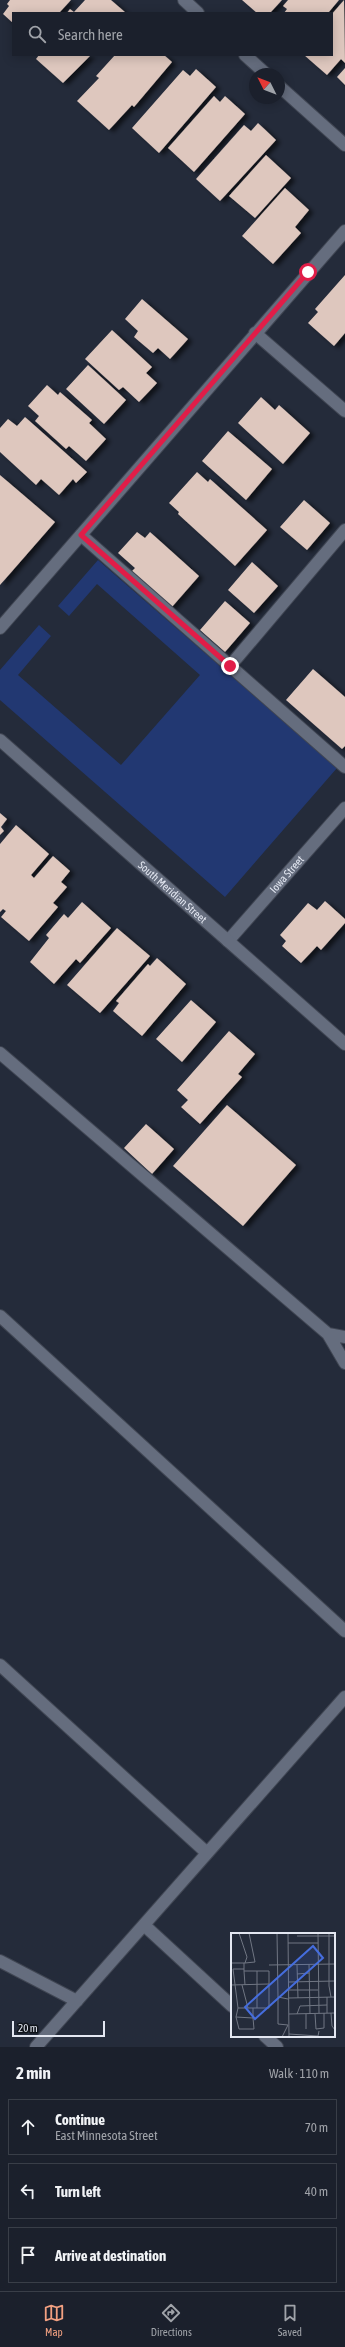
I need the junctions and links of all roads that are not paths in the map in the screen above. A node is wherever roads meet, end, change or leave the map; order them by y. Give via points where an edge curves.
1 (184, 0) edge
2 (197, 12) edge
3 (246, 56) edge
4 (259, 68) edge
5 (285, 91) edge
6 (345, 145) edge
7 (345, 231) edge
8 (255, 334) junction
9 (345, 411) edge
10 (345, 530) edge
11 (81, 535) junction
12 (0, 628) edge
13 (230, 666) junction
14 (0, 740) edge
15 (345, 767) edge
16 (345, 808) edge
17 (228, 941) junction
18 (345, 1044) edge
19 (0, 1053) edge
20 (0, 1316) edge
21 (328, 1334) junction
22 (345, 1337) edge
23 (345, 1363) edge
24 (345, 1631) edge
25 (0, 1665) edge
26 (345, 1697) edge
27 (207, 1853) junction
28 (144, 1925) junction
29 (0, 1961) edge
30 (77, 2001) junction
31 (231, 2005) edge
32 (266, 2037) edge
33 (36, 2047) edge
34 (277, 2047) edge

1 - 2 street
3 - 4 street
5 - 6 street
7 - 8 street
8 - 9 street
8 - 11 street
10 - 13 street
11 - 12 street
11 - 13 street
13 - 15 street
14 - 17 street, South Meridian Street
16 - 17 street, Iowa Street
17 - 18 street, South Meridian Street
19 - 21 street
20 - 24 street
21 - 22 street
21 - 23 street
25 - 27 street
26 - 27 street
27 - 28 street
28 - 30 street
28 - 31 street
29 - 30 street
30 - 33 street
32 - 34 street

